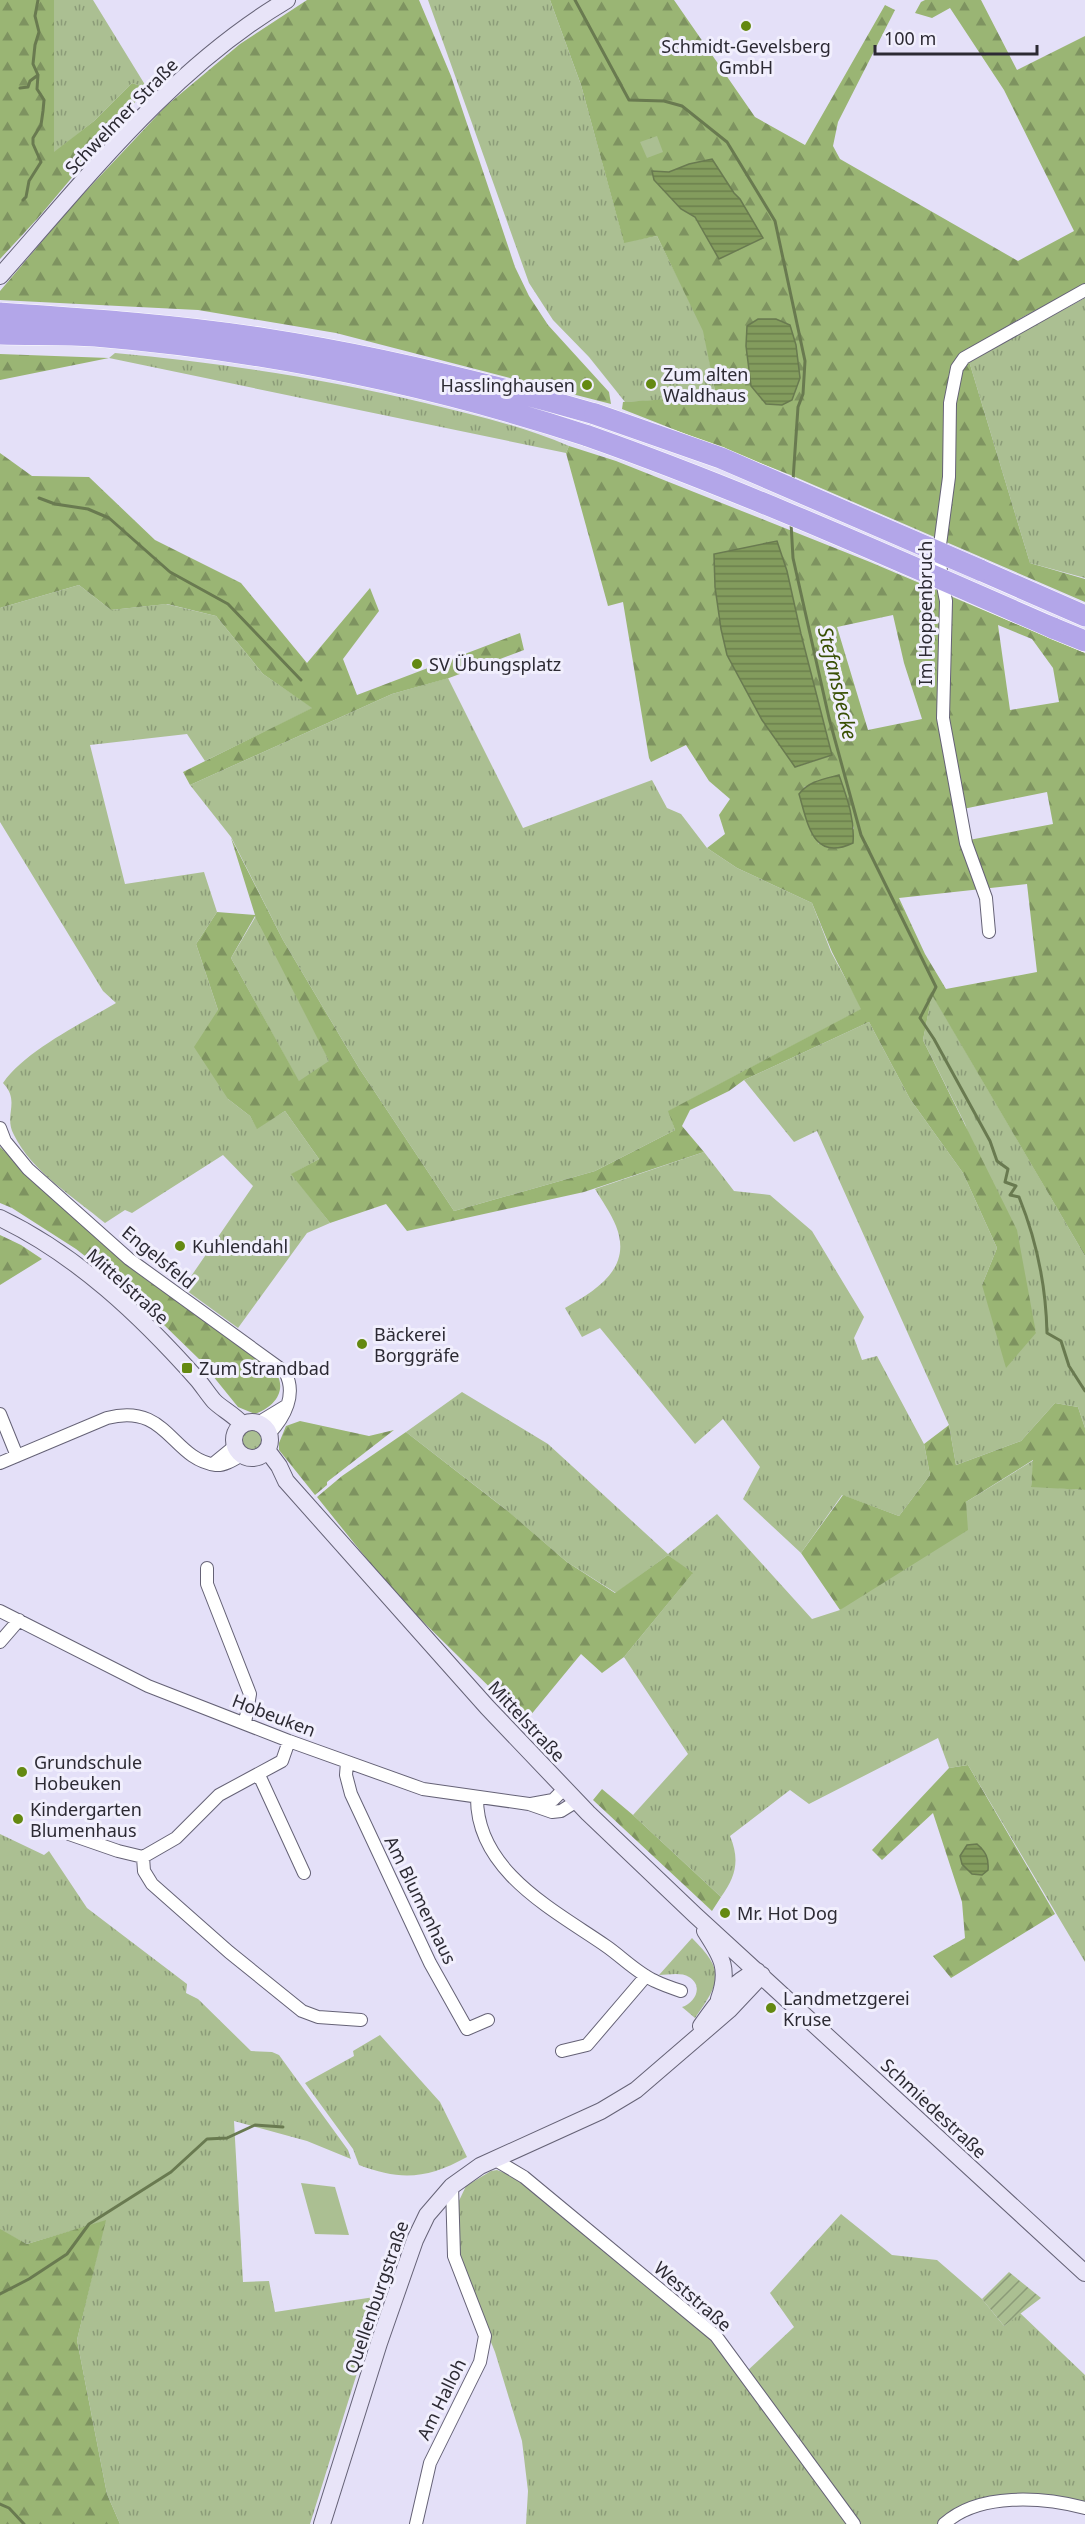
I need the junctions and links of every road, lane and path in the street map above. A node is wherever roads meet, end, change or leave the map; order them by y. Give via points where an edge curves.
1 (287, 0) edge
2 (269, 5) edge
3 (0, 276) edge
4 (1085, 290) edge
5 (0, 313) edge
6 (0, 334) edge
7 (1085, 614) edge
8 (1085, 641) edge
9 (989, 932) dead end
10 (0, 1128) edge
11 (0, 1218) edge
12 (0, 1414) edge
13 (250, 1441) junction
14 (17, 1456) junction
15 (0, 1463) edge
16 (207, 1568) dead end
17 (0, 1611) edge
18 (19, 1620) junction
19 (0, 1642) edge
20 (245, 1723) junction
21 (289, 1741) junction
22 (347, 1762) junction
23 (259, 1775) junction
24 (564, 1789) junction
25 (477, 1797) junction
26 (577, 1801) junction
27 (530, 1804) junction
28 (69, 1834) dead end
29 (142, 1857) junction
30 (303, 1874) dead end
31 (695, 1915) junction
32 (760, 1973) junction
33 (646, 1976) junction
34 (681, 1991) dead end
35 (718, 2002) junction
36 (361, 2020) dead end
37 (488, 2020) dead end
38 (689, 2044) junction
39 (562, 2051) dead end
40 (494, 2159) junction
41 (452, 2186) junction
42 (1085, 2273) edge
43 (1085, 2508) edge
44 (322, 2524) edge
45 (416, 2524) edge
46 (854, 2524) edge
47 (944, 2524) edge

1 - 2 main road, Schwelmer Straße
2 - 3 main road, Schwelmer Straße via 167,93
4 - 9 street, Im Hoppenbruch via 964,358 952,387 949,477 940,545 946,601 943,718 966,843 986,898
5 - 7 highway, bridge via 171,326 278,340 382,359 595,414 722,458
6 - 8 highway, bridge via 94,336 264,357 376,377 507,409 799,517
10 - 13 street, Engelsfeld via 5,1141 28,1169 129,1259 285,1372 291,1388 285,1413 278,1424
11 - 13 main road, Mittelstraße via 57,1250 123,1303 198,1379 215,1402 231,1412
12 - 14 street
13 - 14 street, Engelsfeld via 213,1464 202,1462 154,1422 123,1414
13 - 24 main road, Mittelstraße via 279,1466 286,1481 402,1614
14 - 15 street
16 - 20 street via 207,1584 250,1694
17 - 18 street, Hobeuken
18 - 19 street
18 - 20 street, Hobeuken via 148,1686
20 - 21 street, Hobeuken
21 - 22 street, Hobeuken
21 - 23 street via 282,1761
22 - 25 street, Hobeuken via 423,1789
22 - 37 street, Am Blumenhaus via 351,1794 429,1963 467,2029
23 - 29 street via 219,1795 176,1838
23 - 30 street
24 - 26 main road, Mittelstraße
24 - 27 street, Hobeuken via 553,1800
25 - 27 street, Hobeuken
25 - 33 street via 483,1834 524,1888
26 - 27 street, Hobeuken via 552,1812
26 - 31 main road, Mittelstraße
28 - 29 street
29 - 36 street via 152,1884 302,2011 318,2017
31 - 32 main road, Mittelstraße
31 - 35 main road, Quellenburgstraße via 724,1964
32 - 35 main road, Quellenburgstraße via 738,1982
32 - 38 main road, Quellenburgstraße via 729,2010
32 - 42 main road, Schmiedestraße
33 - 34 street
33 - 39 street via 587,2045
35 - 38 main road, Quellenburgstraße
38 - 40 main road, Quellenburgstraße via 664,2069 627,2096
40 - 41 main road, Quellenburgstraße
40 - 46 street, Weststraße via 524,2177 716,2336
41 - 44 main road, Quellenburgstraße via 427,2215 415,2240
41 - 45 street, Am Halloh via 454,2256 485,2336 480,2362 430,2463
43 - 47 street via 1036,2499 994,2502 954,2516

